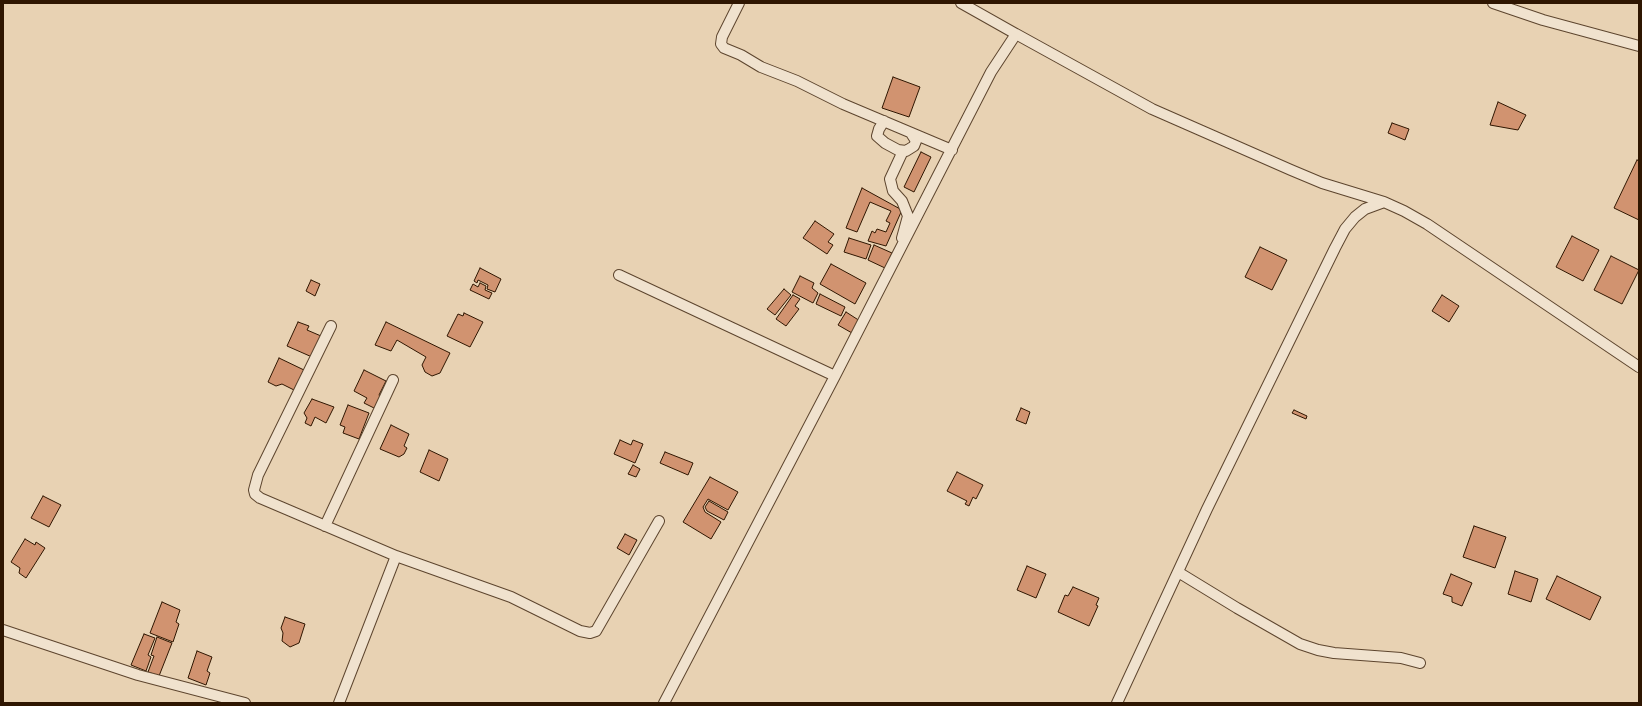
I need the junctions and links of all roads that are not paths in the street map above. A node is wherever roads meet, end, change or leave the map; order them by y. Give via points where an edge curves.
1 (739, 3) edge
2 (961, 3) edge
3 (1493, 3) edge
4 (1016, 34) junction
5 (1639, 46) edge
6 (884, 121) junction
7 (911, 133) junction
8 (952, 150) junction
9 (903, 151) junction
10 (1384, 202) junction
11 (901, 248) junction
12 (619, 275) dead end
13 (331, 326) dead end
14 (1637, 363) edge
15 (835, 376) junction
16 (392, 380) dead end
17 (659, 521) dead end
18 (325, 526) junction
19 (396, 556) junction
20 (1178, 572) junction
21 (3, 630) edge
22 (1420, 663) dead end
23 (245, 703) edge
24 (339, 703) edge
25 (664, 703) edge
26 (1117, 703) edge

1 - 6 street via 722,37 722,46 761,67
2 - 4 street
3 - 5 street via 1543,20
4 - 8 street via 991,72
4 - 10 street via 1152,109 1322,183
6 - 7 street
6 - 9 street via 877,136 885,143
7 - 8 street
7 - 9 street via 916,140 914,146
8 - 11 street
9 - 11 street via 890,179 893,191 902,201 908,216
10 - 14 street via 1427,224
10 - 20 street via 1366,209 1345,229
11 - 15 street
12 - 15 street
13 - 18 street via 258,475 254,490 260,498
15 - 25 street
16 - 18 street
17 - 19 street via 596,631 590,633 580,631 511,597
18 - 19 street
19 - 24 street
20 - 22 street via 1300,644 1334,653 1401,658
20 - 26 street
21 - 23 street via 138,675

